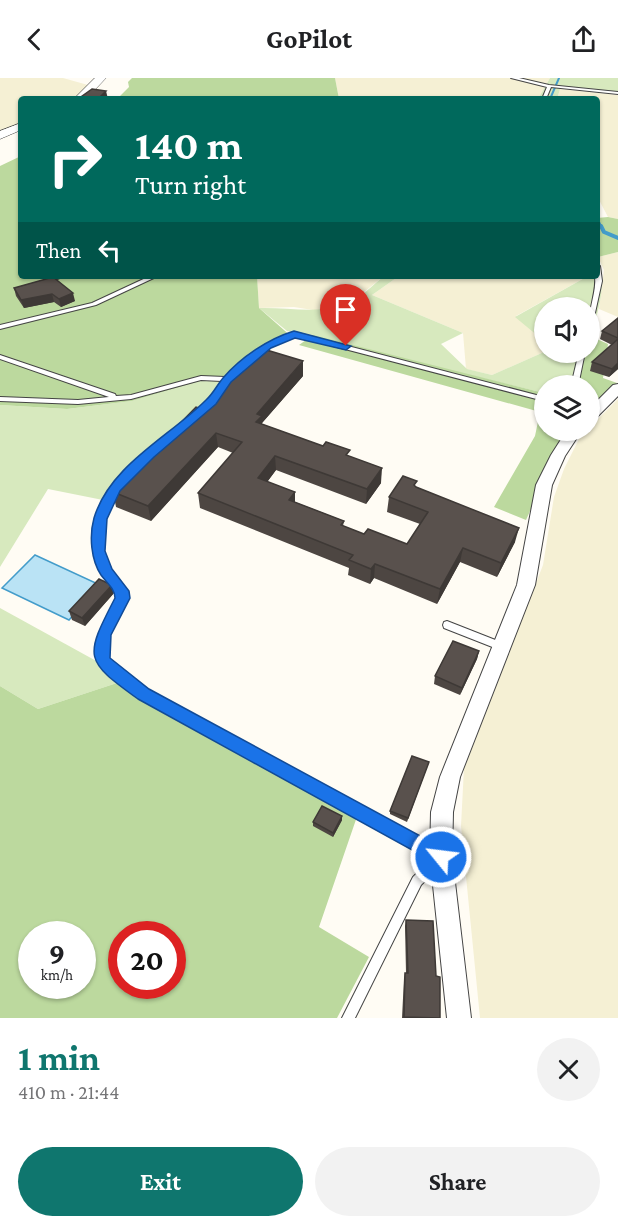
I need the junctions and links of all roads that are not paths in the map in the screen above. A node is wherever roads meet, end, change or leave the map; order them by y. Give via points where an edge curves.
1 (101, 78) edge
2 (513, 78) edge
3 (551, 86) junction
4 (618, 93) edge
5 (83, 96) edge
6 (546, 96) edge
7 (18, 127) edge
8 (0, 135) edge
9 (148, 279) edge
10 (599, 279) edge
11 (595, 297) edge
12 (0, 327) edge
13 (0, 357) edge
14 (227, 380) junction
15 (618, 388) edge
16 (534, 396) edge
17 (117, 398) junction
18 (0, 399) edge
19 (600, 406) edge
20 (185, 424) edge
21 (167, 439) edge
22 (568, 441) edge
23 (447, 625) dead end
24 (500, 646) junction
25 (441, 857) junction
26 (348, 1018) edge
27 (459, 1018) edge

1 - 5 street
2 - 3 lane
3 - 4 lane
3 - 6 lane
7 - 8 street
9 - 12 lane via 94,304
10 - 11 lane
13 - 17 lane
14 - 16 lane via 267,346 294,334
14 - 17 lane via 201,378
14 - 20 lane via 212,402
15 - 19 street
17 - 18 lane via 69,402
21 - 25 lane via 115,488 101,519 99,551 123,598 104,635 102,658 106,667 144,694
22 - 24 street via 544,485 531,567
23 - 24 lane
24 - 25 street via 450,777 442,812
25 - 26 lane via 417,881
25 - 27 street

